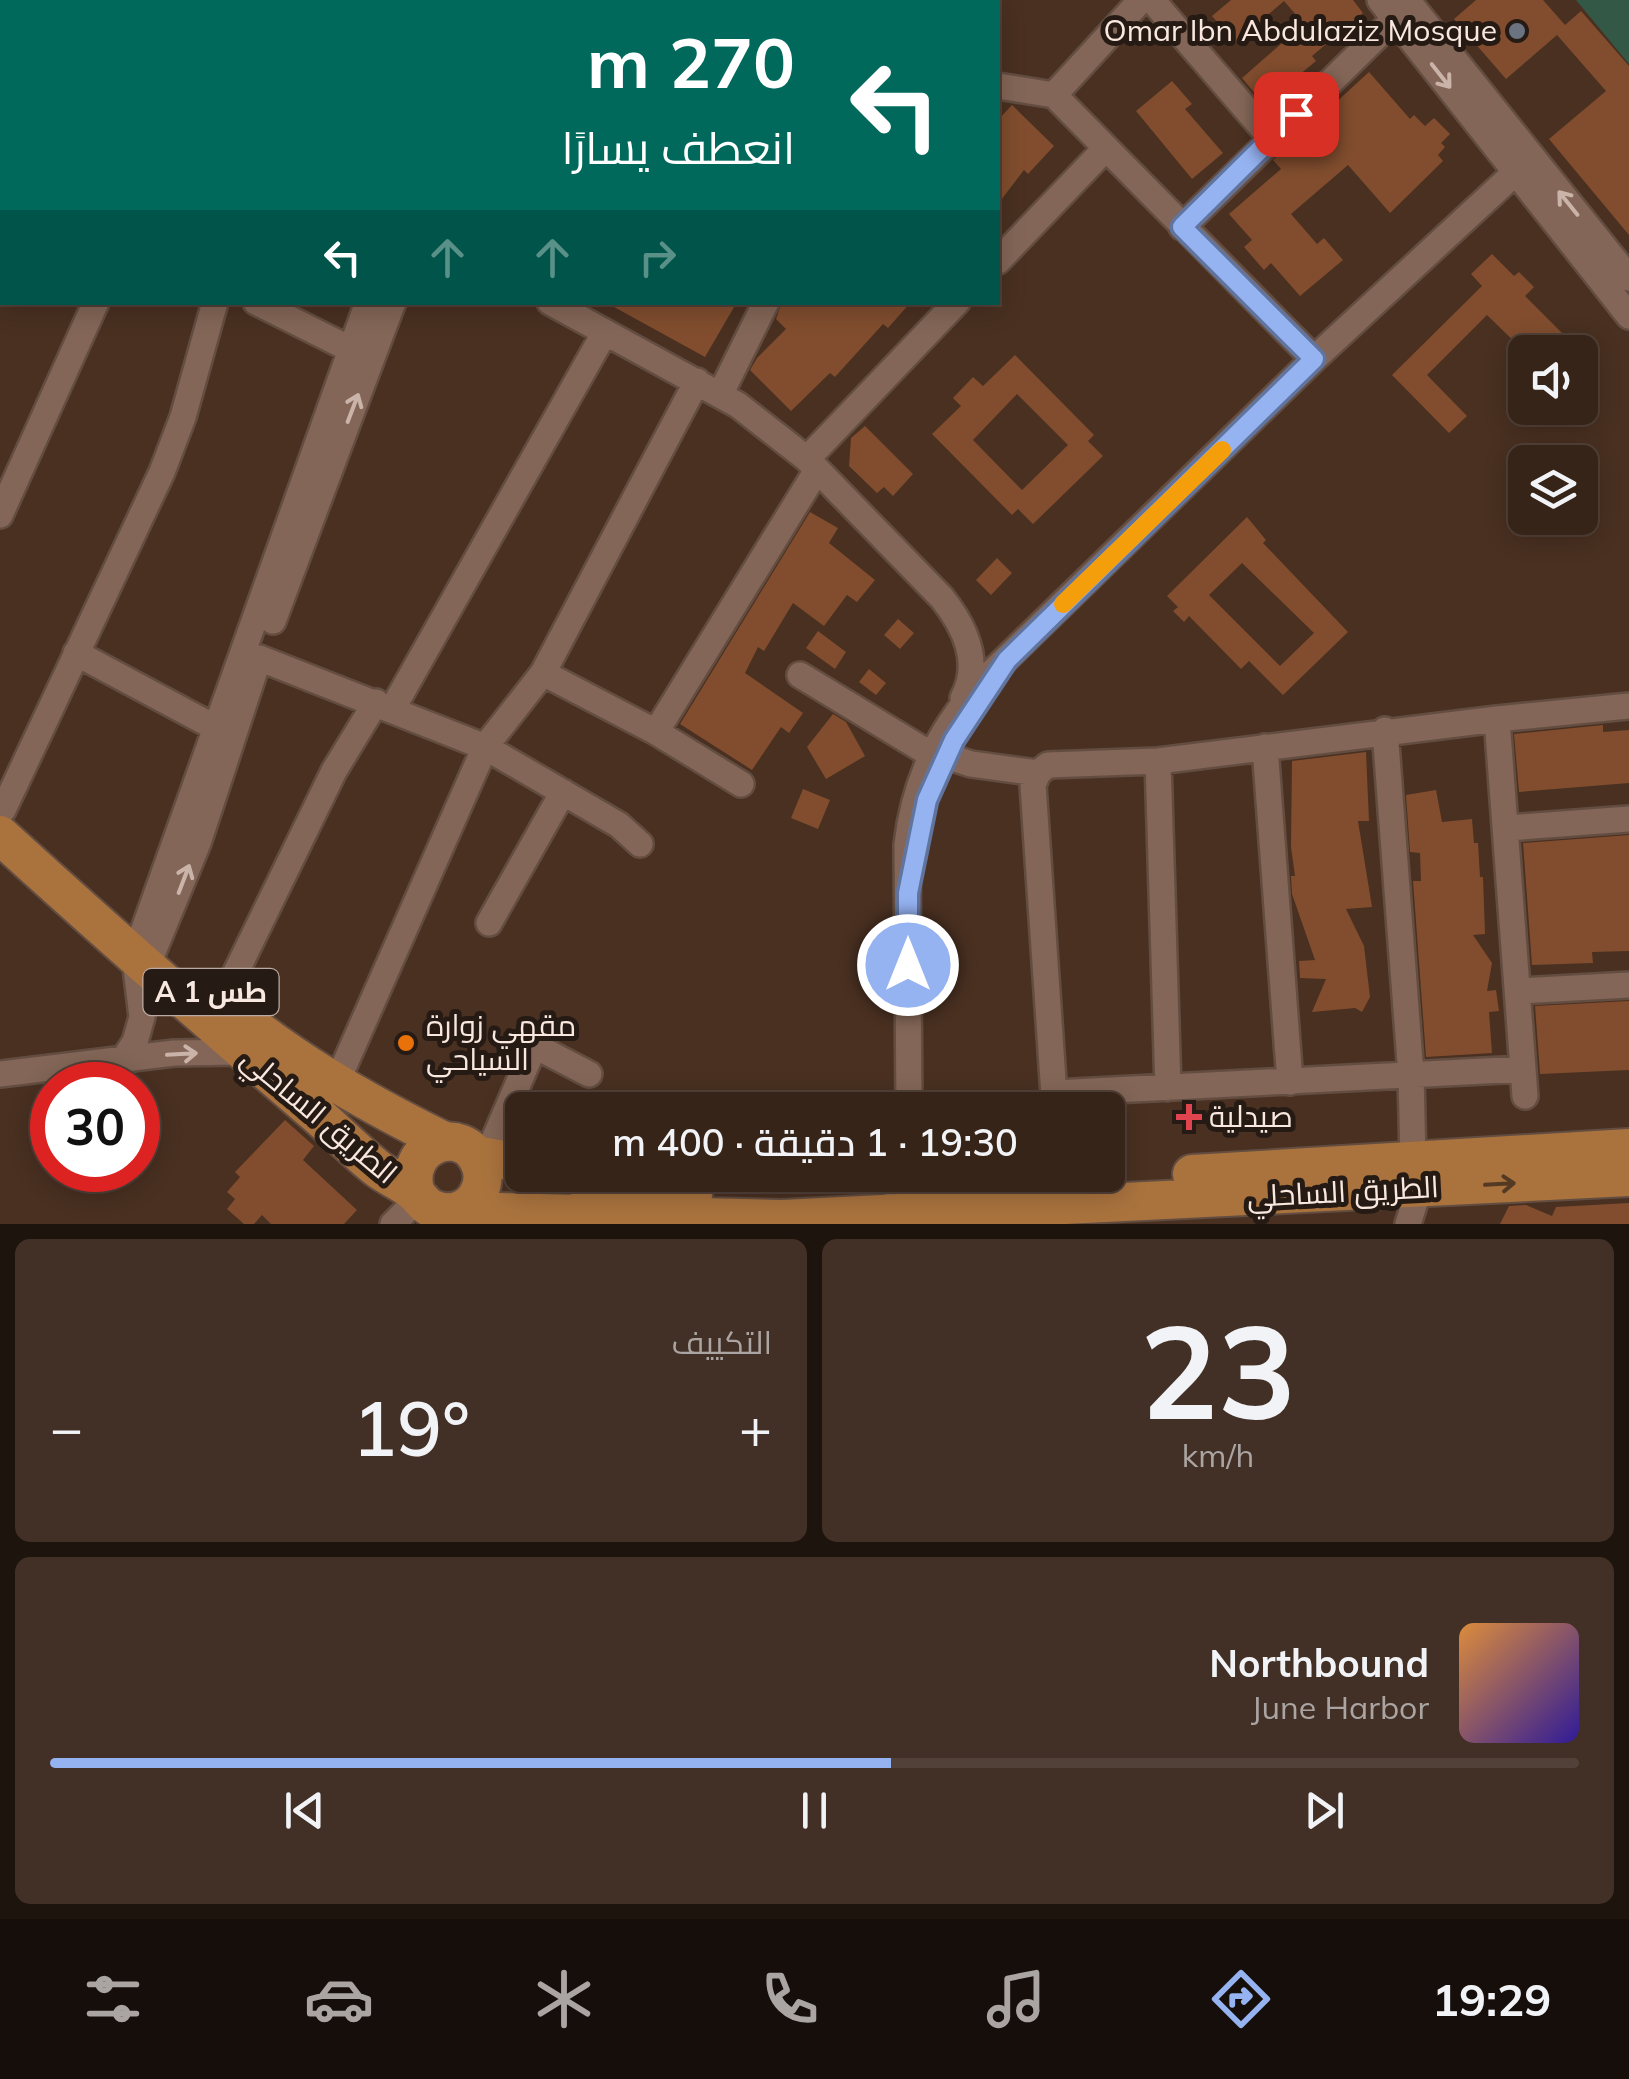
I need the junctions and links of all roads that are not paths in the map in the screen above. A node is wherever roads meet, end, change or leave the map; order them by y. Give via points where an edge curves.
1 (1141, 0) edge
2 (1152, 0) edge
3 (1398, 6) edge
4 (1000, 86) edge
5 (1054, 95) junction
6 (1271, 138) junction
7 (1106, 148) junction
8 (1524, 164) junction
9 (1182, 227) junction
10 (1000, 259) edge
11 (1629, 278) edge
12 (95, 305) edge
13 (214, 305) edge
14 (262, 305) edge
15 (367, 305) edge
16 (392, 305) edge
17 (765, 305) edge
18 (955, 305) edge
19 (565, 306) edge
20 (1629, 316) edge
21 (605, 332) junction
22 (352, 350) junction
23 (1314, 359) junction
24 (697, 380) junction
25 (720, 395) junction
26 (812, 464) junction
27 (0, 516) edge
28 (76, 653) junction
29 (259, 658) junction
30 (1007, 660) junction
31 (543, 673) junction
32 (800, 675) dead end
33 (385, 705) junction
34 (1629, 706) edge
35 (956, 711) junction
36 (1497, 718) junction
37 (216, 728) junction
38 (1386, 730) junction
39 (656, 732) junction
40 (484, 747) junction
41 (1265, 747) junction
42 (938, 755) junction
43 (1158, 761) junction
44 (1038, 773) junction
45 (741, 784) dead end
46 (563, 792) junction
47 (1, 817) edge
48 (1629, 819) edge
49 (1507, 828) junction
50 (640, 844) dead end
51 (489, 924) dead end
52 (146, 951) junction
53 (1629, 984) edge
54 (1518, 991) junction
55 (222, 1001) junction
56 (241, 1052) junction
57 (123, 1060) junction
58 (1523, 1070) junction
59 (0, 1074) edge
60 (589, 1074) dead end
61 (1411, 1075) junction
62 (1290, 1082) junction
63 (336, 1084) junction
64 (1168, 1088) junction
65 (909, 1092) edge
66 (1054, 1092) edge
67 (1125, 1093) edge
68 (1525, 1096) dead end
69 (1629, 1148) edge
70 (483, 1154) edge
71 (1629, 1177) edge
72 (1125, 1181) edge
73 (1414, 1191) edge
74 (658, 1192) edge
75 (988, 1192) edge
76 (897, 1193) edge
77 (954, 1199) edge
78 (426, 1210) edge
79 (795, 1214) edge
80 (702, 1220) edge

1 - 5 street
2 - 6 street
3 - 6 street
3 - 8 street
4 - 5 street
5 - 7 street
6 - 9 street
7 - 9 street
7 - 10 street
11 -> 8 street
8 - 20 street
8 - 23 street
9 - 23 street
12 - 27 street
13 - 28 street via 162,472
14 - 22 street
15 - 22 street
29 -> 16 street
17 - 25 street
18 - 26 street
19 - 21 street
21 - 24 street
21 - 33 street
22 - 37 street
23 - 30 street
24 - 25 street
24 - 31 street
25 - 26 street
26 - 35 street via 960,621 971,667
26 - 39 street
28 - 37 street
28 - 47 street
29 - 33 street
52 -> 29 street via 198,843
30 - 35 street
30 - 42 street
31 - 39 street
31 - 40 street
32 - 42 street
33 - 40 street
33 - 55 street via 334,771
34 - 36 street
35 - 42 street
36 - 38 street
36 - 49 street
37 - 52 street
38 - 41 street
38 - 61 street
39 - 45 street
40 - 46 street
40 - 63 street
41 - 43 street
41 - 62 street
42 - 44 street
42 - 65 street via 911,809 907,845
43 - 44 street via 1048,766
43 - 64 street
44 - 66 street
46 - 50 street
46 - 51 street
47 - 52 highway, الطريق الساحلي / A 1 طس
48 - 49 street
49 - 54 street
52 - 55 highway, الطريق الساحلي / A 1 طس
52 - 56 highway, الطريق الساحلي / A 1 طس
52 - 57 street via 142,1017
53 - 54 street
54 - 58 street
55 - 63 highway, الطريق الساحلي / A 1 طس
57 -> 56 street
56 - 78 highway, الطريق الساحلي / A 1 طس
57 - 59 street
58 - 61 street
58 - 68 street
60 - 70 street via 548,1050 531,1054
61 - 62 street
61 - 73 street
62 - 64 street
63 - 70 highway, الطريق الساحلي / A 1 طس
64 - 67 street
69 - 73 highway, الطريق الساحلي
70 - 78 highway via 482,1188 468,1206
70 - 78 highway via 434,1144 417,1160 412,1182
73 -> 71 highway, الطريق الساحلي
72 - 73 highway, الطريق الساحلي
73 - 77 highway, الطريق الساحلي
74 - 79 highway, الطريق الساحلي
75 - 77 highway, الطريق الساحلي
76 - 77 highway, الطريق الساحلي
76 - 79 highway, الطريق الساحلي
78 - 80 highway, الطريق الساحلي
79 - 80 highway, الطريق الساحلي

